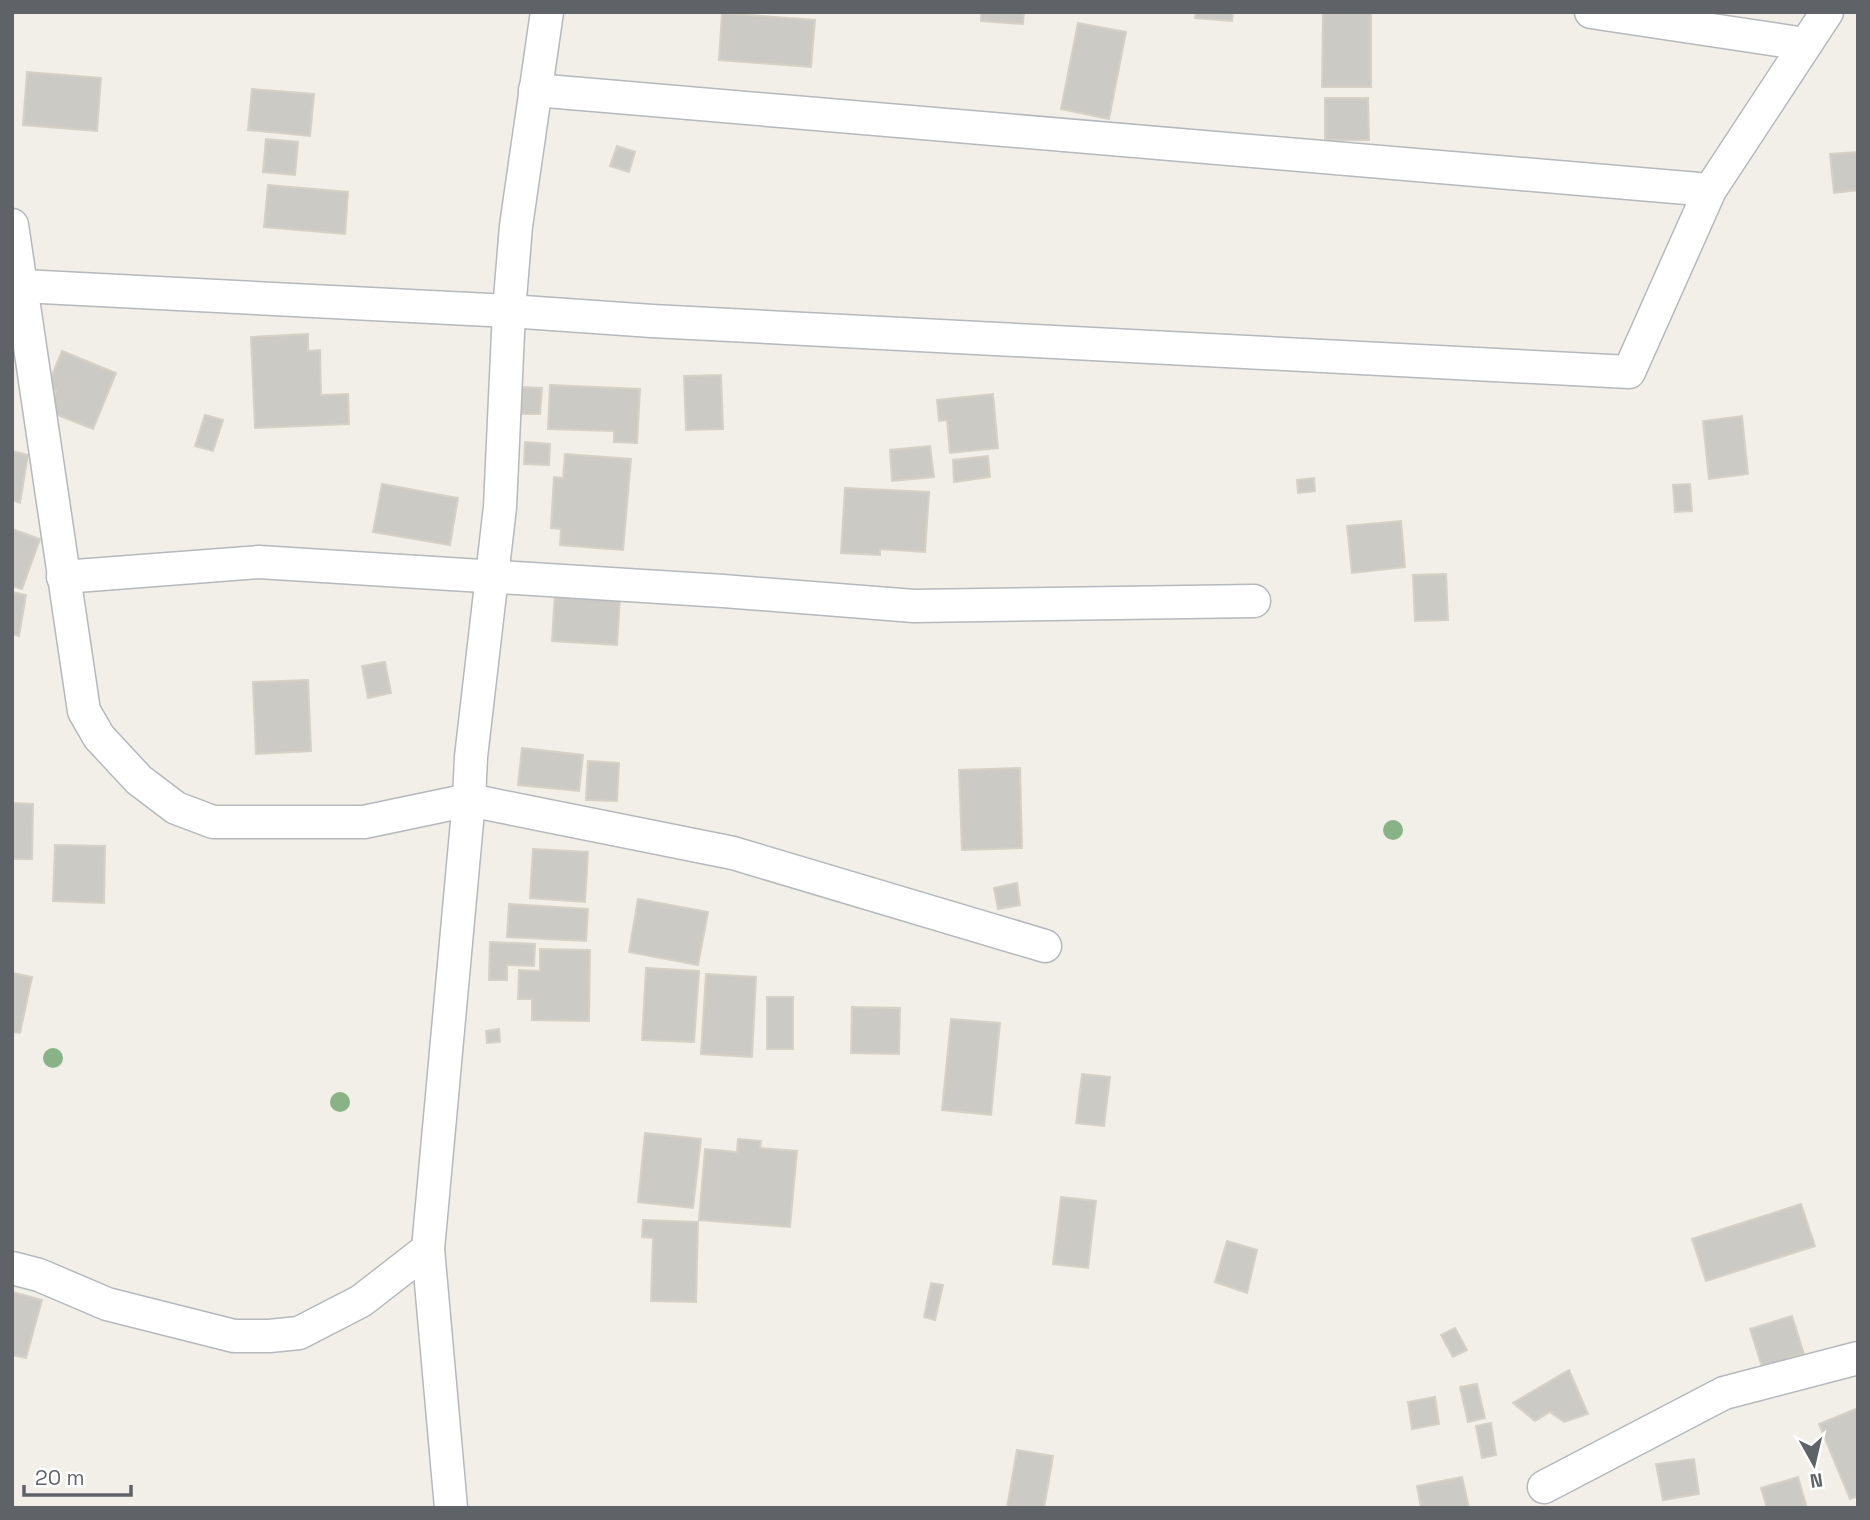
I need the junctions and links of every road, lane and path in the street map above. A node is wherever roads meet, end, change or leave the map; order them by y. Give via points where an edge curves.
1 (547, 12) edge
2 (1591, 12) edge
3 (1826, 12) edge
4 (1805, 44) junction
5 (536, 90) junction
6 (1710, 190) junction
7 (12, 225) edge
8 (22, 286) junction
9 (509, 311) junction
10 (63, 577) junction
11 (491, 577) junction
12 (1254, 601) dead end
13 (469, 800) junction
14 (1045, 946) dead end
15 (428, 1249) junction
16 (12, 1268) edge
17 (1858, 1358) edge
18 (1544, 1487) dead end
19 (451, 1508) edge

1 - 5 street
2 - 4 street
3 - 4 street
4 - 6 street
5 - 6 street
5 - 9 street
6 - 9 street via 1629,372
7 - 8 street
8 - 9 street
8 - 10 street
9 - 11 street via 500,508
10 - 11 street via 259,562
10 - 13 street via 84,710 99,737 139,780 176,808 213,822 364,822
11 - 12 street via 914,606
11 - 13 street
13 - 14 street via 733,853
13 - 15 street
15 - 16 street via 361,1301 299,1333 269,1336 234,1336 107,1304
15 - 19 street
17 - 18 street via 1724,1393

